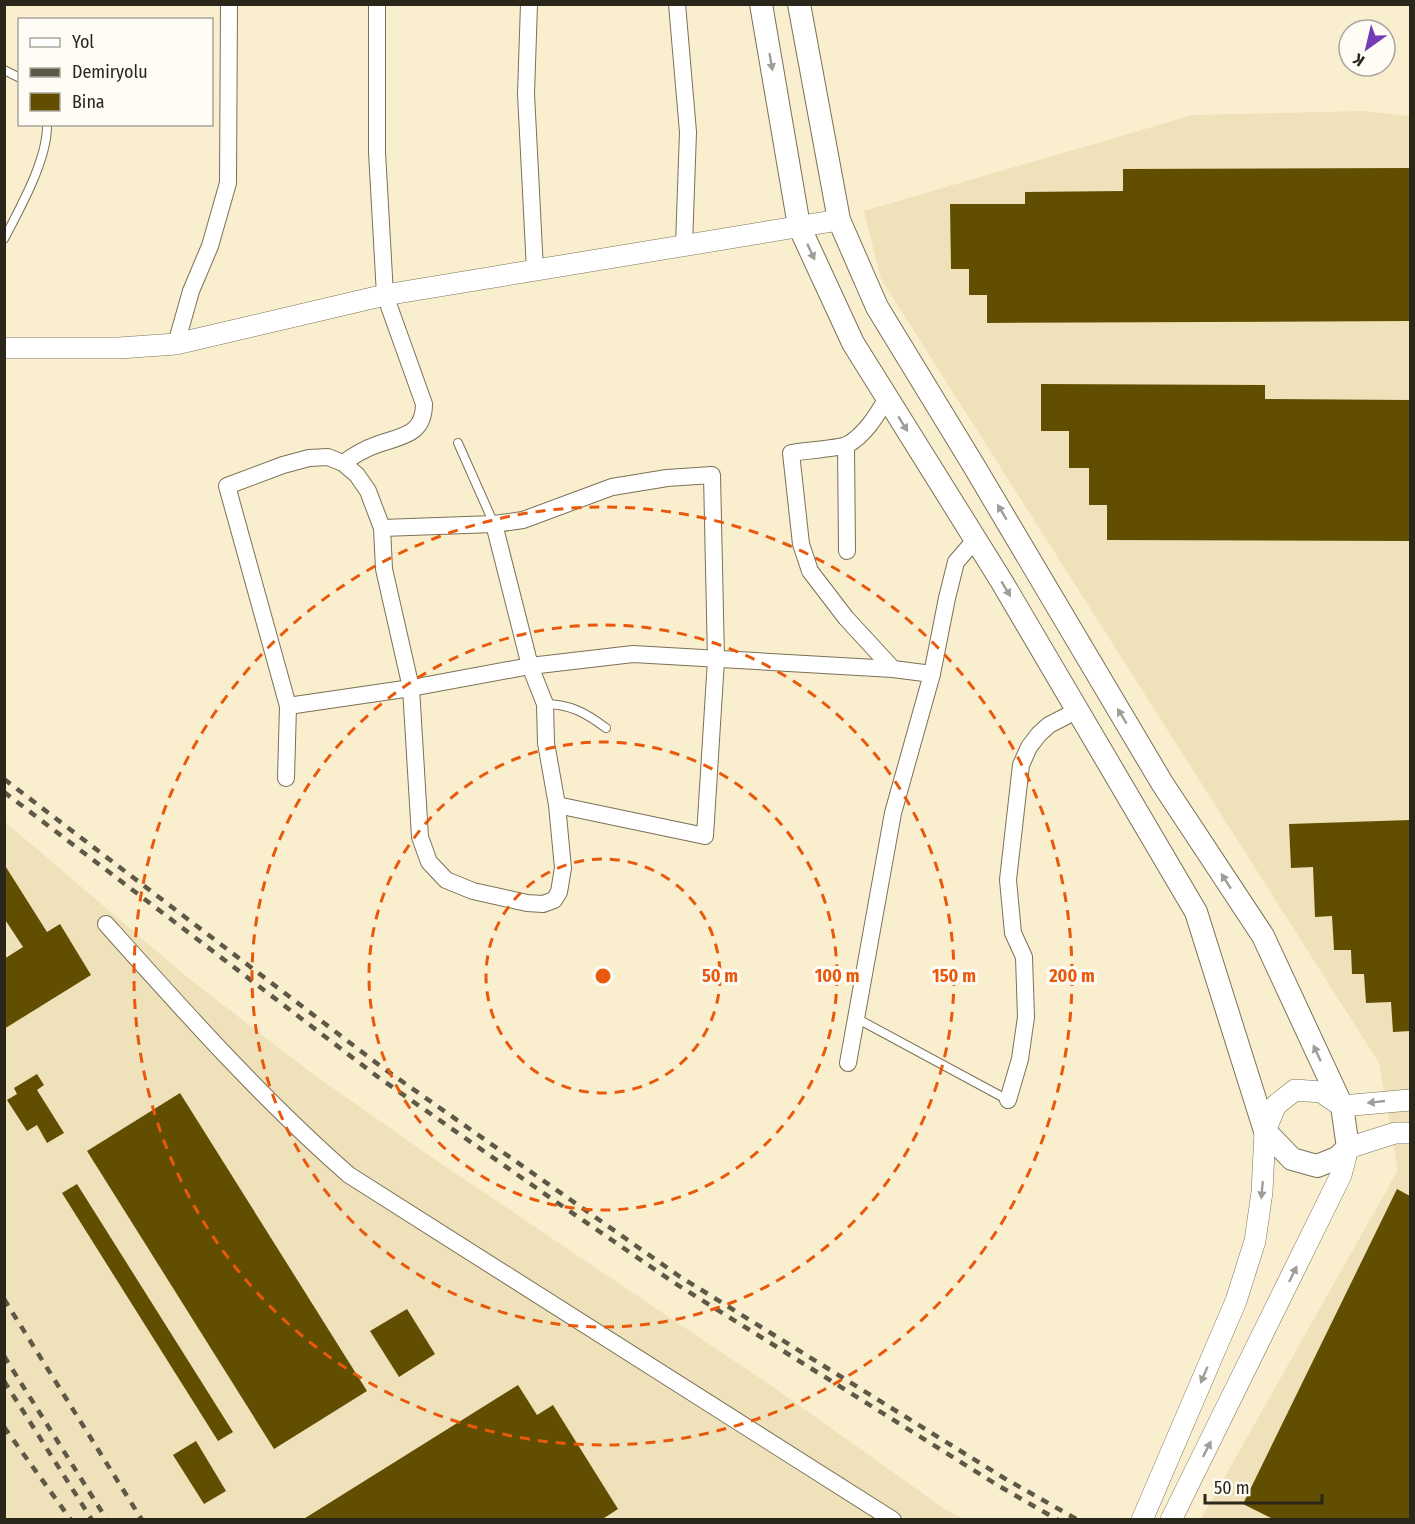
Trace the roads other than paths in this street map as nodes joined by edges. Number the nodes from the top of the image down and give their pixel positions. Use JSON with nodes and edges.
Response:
{"nodes":[{"id":1,"x":229,"y":4,"type":"edge"},
{"id":2,"x":377,"y":4,"type":"edge"},
{"id":3,"x":529,"y":4,"type":"edge"},
{"id":4,"x":677,"y":4,"type":"edge"},
{"id":5,"x":761,"y":4,"type":"edge"},
{"id":6,"x":799,"y":4,"type":"edge"},
{"id":7,"x":4,"y":70,"type":"edge"},
{"id":8,"x":18,"y":77,"type":"edge"},
{"id":9,"x":47,"y":126,"type":"edge"},
{"id":10,"x":839,"y":220,"type":"junction"},
{"id":11,"x":799,"y":226,"type":"junction"},
{"id":12,"x":6,"y":234,"type":"edge"},
{"id":13,"x":684,"y":245,"type":"junction"},
{"id":14,"x":535,"y":270,"type":"junction"},
{"id":15,"x":385,"y":295,"type":"junction"},
{"id":16,"x":176,"y":344,"type":"junction"},
{"id":17,"x":4,"y":348,"type":"edge"},
{"id":18,"x":887,"y":398,"type":"junction"},
{"id":19,"x":458,"y":443,"type":"dead end"},
{"id":20,"x":846,"y":446,"type":"junction"},
{"id":21,"x":343,"y":463,"type":"junction"},
{"id":22,"x":494,"y":524,"type":"junction"},
{"id":23,"x":382,"y":528,"type":"junction"},
{"id":24,"x":975,"y":540,"type":"junction"},
{"id":25,"x":847,"y":551,"type":"dead end"},
{"id":26,"x":716,"y":660,"type":"junction"},
{"id":27,"x":530,"y":666,"type":"junction"},
{"id":28,"x":893,"y":669,"type":"junction"},
{"id":29,"x":932,"y":674,"type":"junction"},
{"id":30,"x":411,"y":688,"type":"junction"},
{"id":31,"x":544,"y":704,"type":"junction"},
{"id":32,"x":288,"y":706,"type":"junction"},
{"id":33,"x":1078,"y":710,"type":"junction"},
{"id":34,"x":606,"y":728,"type":"dead end"},
{"id":35,"x":286,"y":778,"type":"dead end"},
{"id":36,"x":557,"y":806,"type":"junction"},
{"id":37,"x":106,"y":924,"type":"dead end"},
{"id":38,"x":856,"y":1018,"type":"junction"},
{"id":39,"x":848,"y":1064,"type":"dead end"},
{"id":40,"x":1008,"y":1100,"type":"joint"},
{"id":41,"x":1410,"y":1100,"type":"edge"},
{"id":42,"x":1342,"y":1106,"type":"junction"},
{"id":43,"x":1265,"y":1131,"type":"junction"},
{"id":44,"x":1410,"y":1133,"type":"edge"},
{"id":45,"x":1348,"y":1148,"type":"junction"},
{"id":46,"x":893,"y":1520,"type":"edge"},
{"id":47,"x":1142,"y":1520,"type":"edge"},
{"id":48,"x":1171,"y":1520,"type":"edge"}],
"edges":[{"from":1,"to":16,"type":"street"},
{"from":2,"to":15,"type":"street"},
{"from":3,"to":14,"type":"street"},
{"from":4,"to":13,"type":"street"},
{"from":5,"to":11,"type":"main road","one_way":true},
{"from":6,"to":10,"type":"main road"},
{"from":7,"to":8,"type":"lane"},
{"from":9,"to":12,"type":"lane"},
{"from":10,"to":11,"type":"street"},
{"from":42,"to":10,"type":"main road","one_way":true},
{"from":11,"to":13,"type":"street"},
{"from":11,"to":18,"type":"main road","one_way":true},
{"from":13,"to":14,"type":"street"},
{"from":14,"to":15,"type":"street"},
{"from":15,"to":16,"type":"street"},
{"from":15,"to":21,"type":"street"},
{"from":16,"to":17,"type":"street"},
{"from":18,"to":20,"type":"street"},
{"from":18,"to":24,"type":"main road","one_way":true},
{"from":19,"to":22,"type":"lane"},
{"from":20,"to":25,"type":"street"},
{"from":20,"to":28,"type":"street"},
{"from":21,"to":23,"type":"street"},
{"from":21,"to":32,"type":"street"},
{"from":22,"to":23,"type":"street"},
{"from":22,"to":26,"type":"street"},
{"from":22,"to":27,"type":"street"},
{"from":23,"to":30,"type":"street"},
{"from":24,"to":29,"type":"street"},
{"from":24,"to":33,"type":"main road","one_way":true},
{"from":26,"to":27,"type":"street"},
{"from":26,"to":28,"type":"street"},
{"from":26,"to":36,"type":"street"},
{"from":27,"to":30,"type":"street"},
{"from":27,"to":31,"type":"street"},
{"from":28,"to":29,"type":"street"},
{"from":29,"to":38,"type":"street"},
{"from":30,"to":32,"type":"street"},
{"from":30,"to":36,"type":"street"},
{"from":31,"to":34,"type":"lane"},
{"from":31,"to":36,"type":"street"},
{"from":32,"to":35,"type":"street"},
{"from":33,"to":40,"type":"street"},
{"from":33,"to":43,"type":"main road"},
{"from":37,"to":46,"type":"street"},
{"from":38,"to":39,"type":"street"},
{"from":38,"to":40,"type":"lane"},
{"from":41,"to":42,"type":"street","one_way":true},
{"from":42,"to":43,"type":"street"},
{"from":42,"to":45,"type":"main road"},
{"from":43,"to":45,"type":"main road"},
{"from":43,"to":47,"type":"street","one_way":true},
{"from":44,"to":45,"type":"street"},
{"from":48,"to":45,"type":"street","one_way":true}]}
